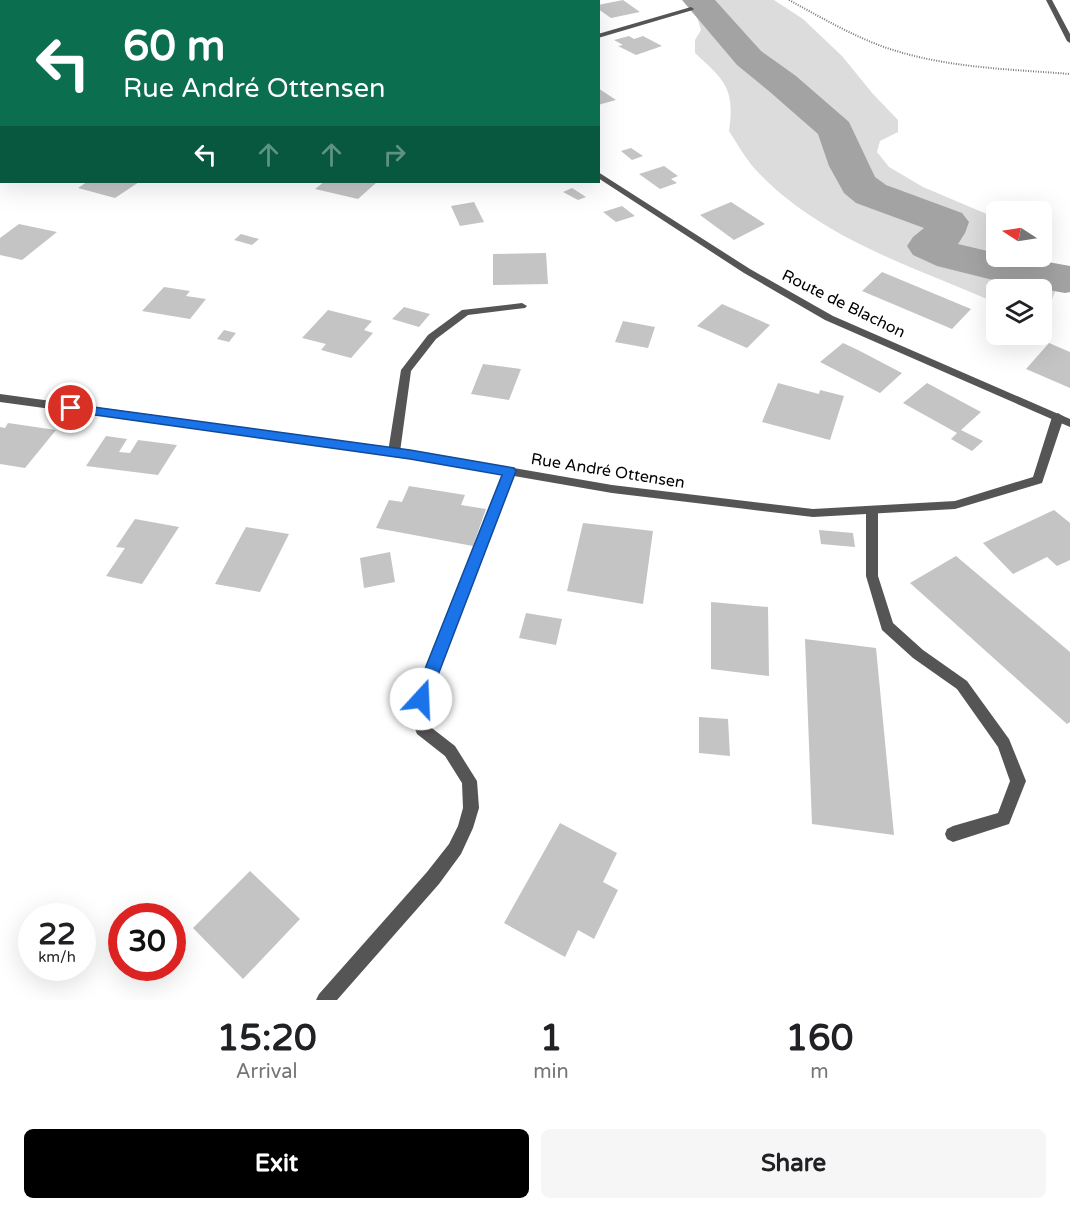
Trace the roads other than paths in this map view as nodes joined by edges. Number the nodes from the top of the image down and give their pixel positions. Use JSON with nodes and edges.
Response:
{"nodes":[{"id":1,"x":1049,"y":0,"type":"edge"},
{"id":2,"x":691,"y":9,"type":"dead end"},
{"id":3,"x":600,"y":35,"type":"edge"},
{"id":4,"x":1070,"y":41,"type":"edge"},
{"id":5,"x":600,"y":175,"type":"edge"},
{"id":6,"x":522,"y":306,"type":"dead end"},
{"id":7,"x":0,"y":398,"type":"edge"},
{"id":8,"x":1066,"y":420,"type":"edge"},
{"id":9,"x":394,"y":452,"type":"junction"},
{"id":10,"x":510,"y":471,"type":"junction"},
{"id":11,"x":872,"y":510,"type":"junction"},
{"id":12,"x":954,"y":834,"type":"dead end"},
{"id":13,"x":326,"y":1000,"type":"edge"}],
"edges":[{"from":1,"to":4,"type":"street"},
{"from":2,"to":3,"type":"street"},
{"from":5,"to":8,"type":"street","name":"Route de Blachon"},
{"from":6,"to":9,"type":"street"},
{"from":7,"to":9,"type":"street","name":"Rue André Ottensen"},
{"from":8,"to":11,"type":"street","name":"Rue André Ottensen"},
{"from":9,"to":10,"type":"street","name":"Rue André Ottensen"},
{"from":10,"to":11,"type":"street","name":"Rue André Ottensen"},
{"from":10,"to":13,"type":"street"},
{"from":11,"to":12,"type":"street"}]}
